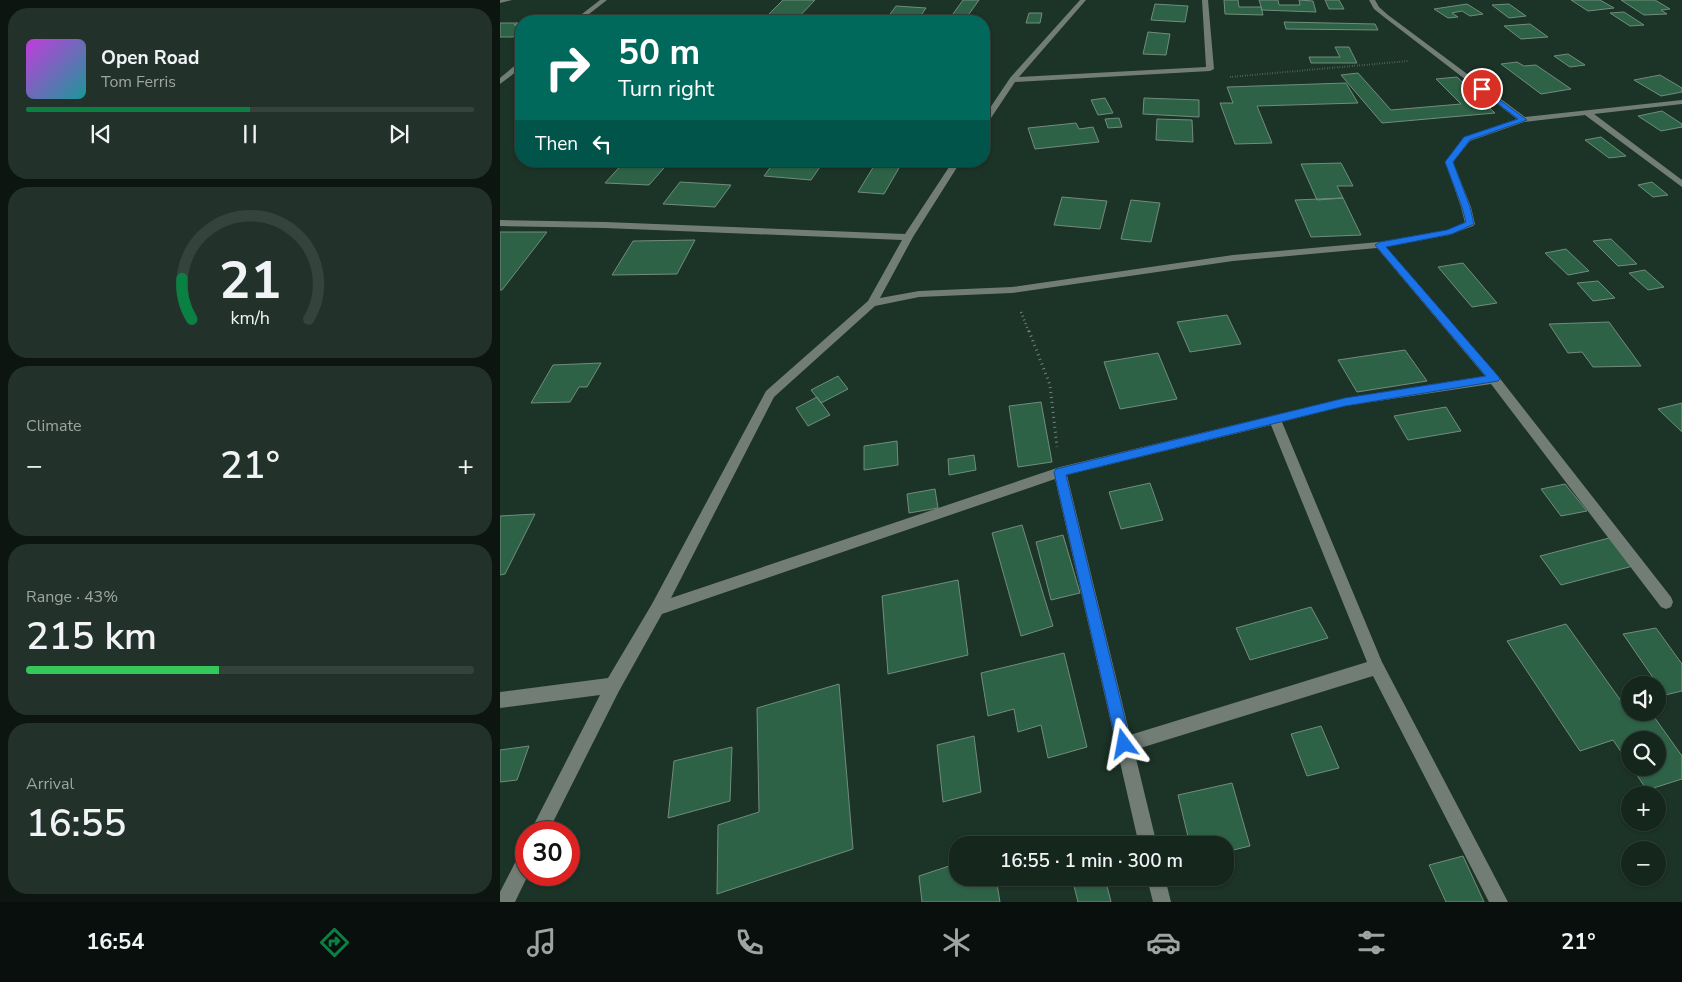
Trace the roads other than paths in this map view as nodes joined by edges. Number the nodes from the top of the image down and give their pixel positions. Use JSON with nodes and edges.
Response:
{"nodes":[{"id":1,"x":509,"y":0,"type":"edge"},
{"id":2,"x":604,"y":0,"type":"edge"},
{"id":3,"x":1083,"y":0,"type":"edge"},
{"id":4,"x":1205,"y":0,"type":"edge"},
{"id":5,"x":1372,"y":0,"type":"edge"},
{"id":6,"x":500,"y":1,"type":"edge"},
{"id":7,"x":584,"y":15,"type":"edge"},
{"id":8,"x":515,"y":70,"type":"edge"},
{"id":9,"x":1013,"y":80,"type":"junction"},
{"id":10,"x":500,"y":82,"type":"edge"},
{"id":11,"x":1682,"y":102,"type":"edge"},
{"id":12,"x":990,"y":113,"type":"edge"},
{"id":13,"x":1587,"y":113,"type":"junction"},
{"id":14,"x":1523,"y":120,"type":"junction"},
{"id":15,"x":953,"y":167,"type":"edge"},
{"id":16,"x":1682,"y":184,"type":"edge"},
{"id":17,"x":500,"y":223,"type":"edge"},
{"id":18,"x":908,"y":237,"type":"junction"},
{"id":19,"x":1380,"y":245,"type":"junction"},
{"id":20,"x":872,"y":303,"type":"junction"},
{"id":21,"x":1494,"y":379,"type":"junction"},
{"id":22,"x":1275,"y":419,"type":"junction"},
{"id":23,"x":1060,"y":472,"type":"junction"},
{"id":24,"x":1666,"y":602,"type":"dead end"},
{"id":25,"x":657,"y":609,"type":"junction"},
{"id":26,"x":1378,"y":667,"type":"junction"},
{"id":27,"x":613,"y":685,"type":"junction"},
{"id":28,"x":500,"y":700,"type":"edge"},
{"id":29,"x":1124,"y":744,"type":"junction"},
{"id":30,"x":545,"y":821,"type":"edge"},
{"id":31,"x":1146,"y":836,"type":"edge"},
{"id":32,"x":515,"y":882,"type":"edge"},
{"id":33,"x":1158,"y":886,"type":"edge"},
{"id":34,"x":505,"y":902,"type":"edge"},
{"id":35,"x":1162,"y":902,"type":"edge"},
{"id":36,"x":1499,"y":902,"type":"edge"}],
"edges":[{"from":1,"to":6,"type":"street"},
{"from":2,"to":7,"type":"street"},
{"from":3,"to":9,"type":"street"},
{"from":4,"to":9,"type":"street"},
{"from":5,"to":14,"type":"street"},
{"from":8,"to":10,"type":"street"},
{"from":9,"to":12,"type":"street"},
{"from":11,"to":13,"type":"street"},
{"from":13,"to":14,"type":"street"},
{"from":13,"to":16,"type":"street"},
{"from":14,"to":19,"type":"street"},
{"from":15,"to":18,"type":"street"},
{"from":17,"to":18,"type":"street"},
{"from":18,"to":20,"type":"street"},
{"from":19,"to":20,"type":"street"},
{"from":19,"to":21,"type":"street"},
{"from":20,"to":25,"type":"street"},
{"from":21,"to":22,"type":"street"},
{"from":21,"to":24,"type":"street"},
{"from":22,"to":23,"type":"street"},
{"from":22,"to":26,"type":"street"},
{"from":23,"to":25,"type":"street"},
{"from":23,"to":29,"type":"street"},
{"from":25,"to":27,"type":"street"},
{"from":26,"to":29,"type":"street"},
{"from":26,"to":36,"type":"street"},
{"from":27,"to":28,"type":"street"},
{"from":27,"to":30,"type":"street"},
{"from":29,"to":31,"type":"street"},
{"from":32,"to":34,"type":"street"},
{"from":33,"to":35,"type":"street"}]}
